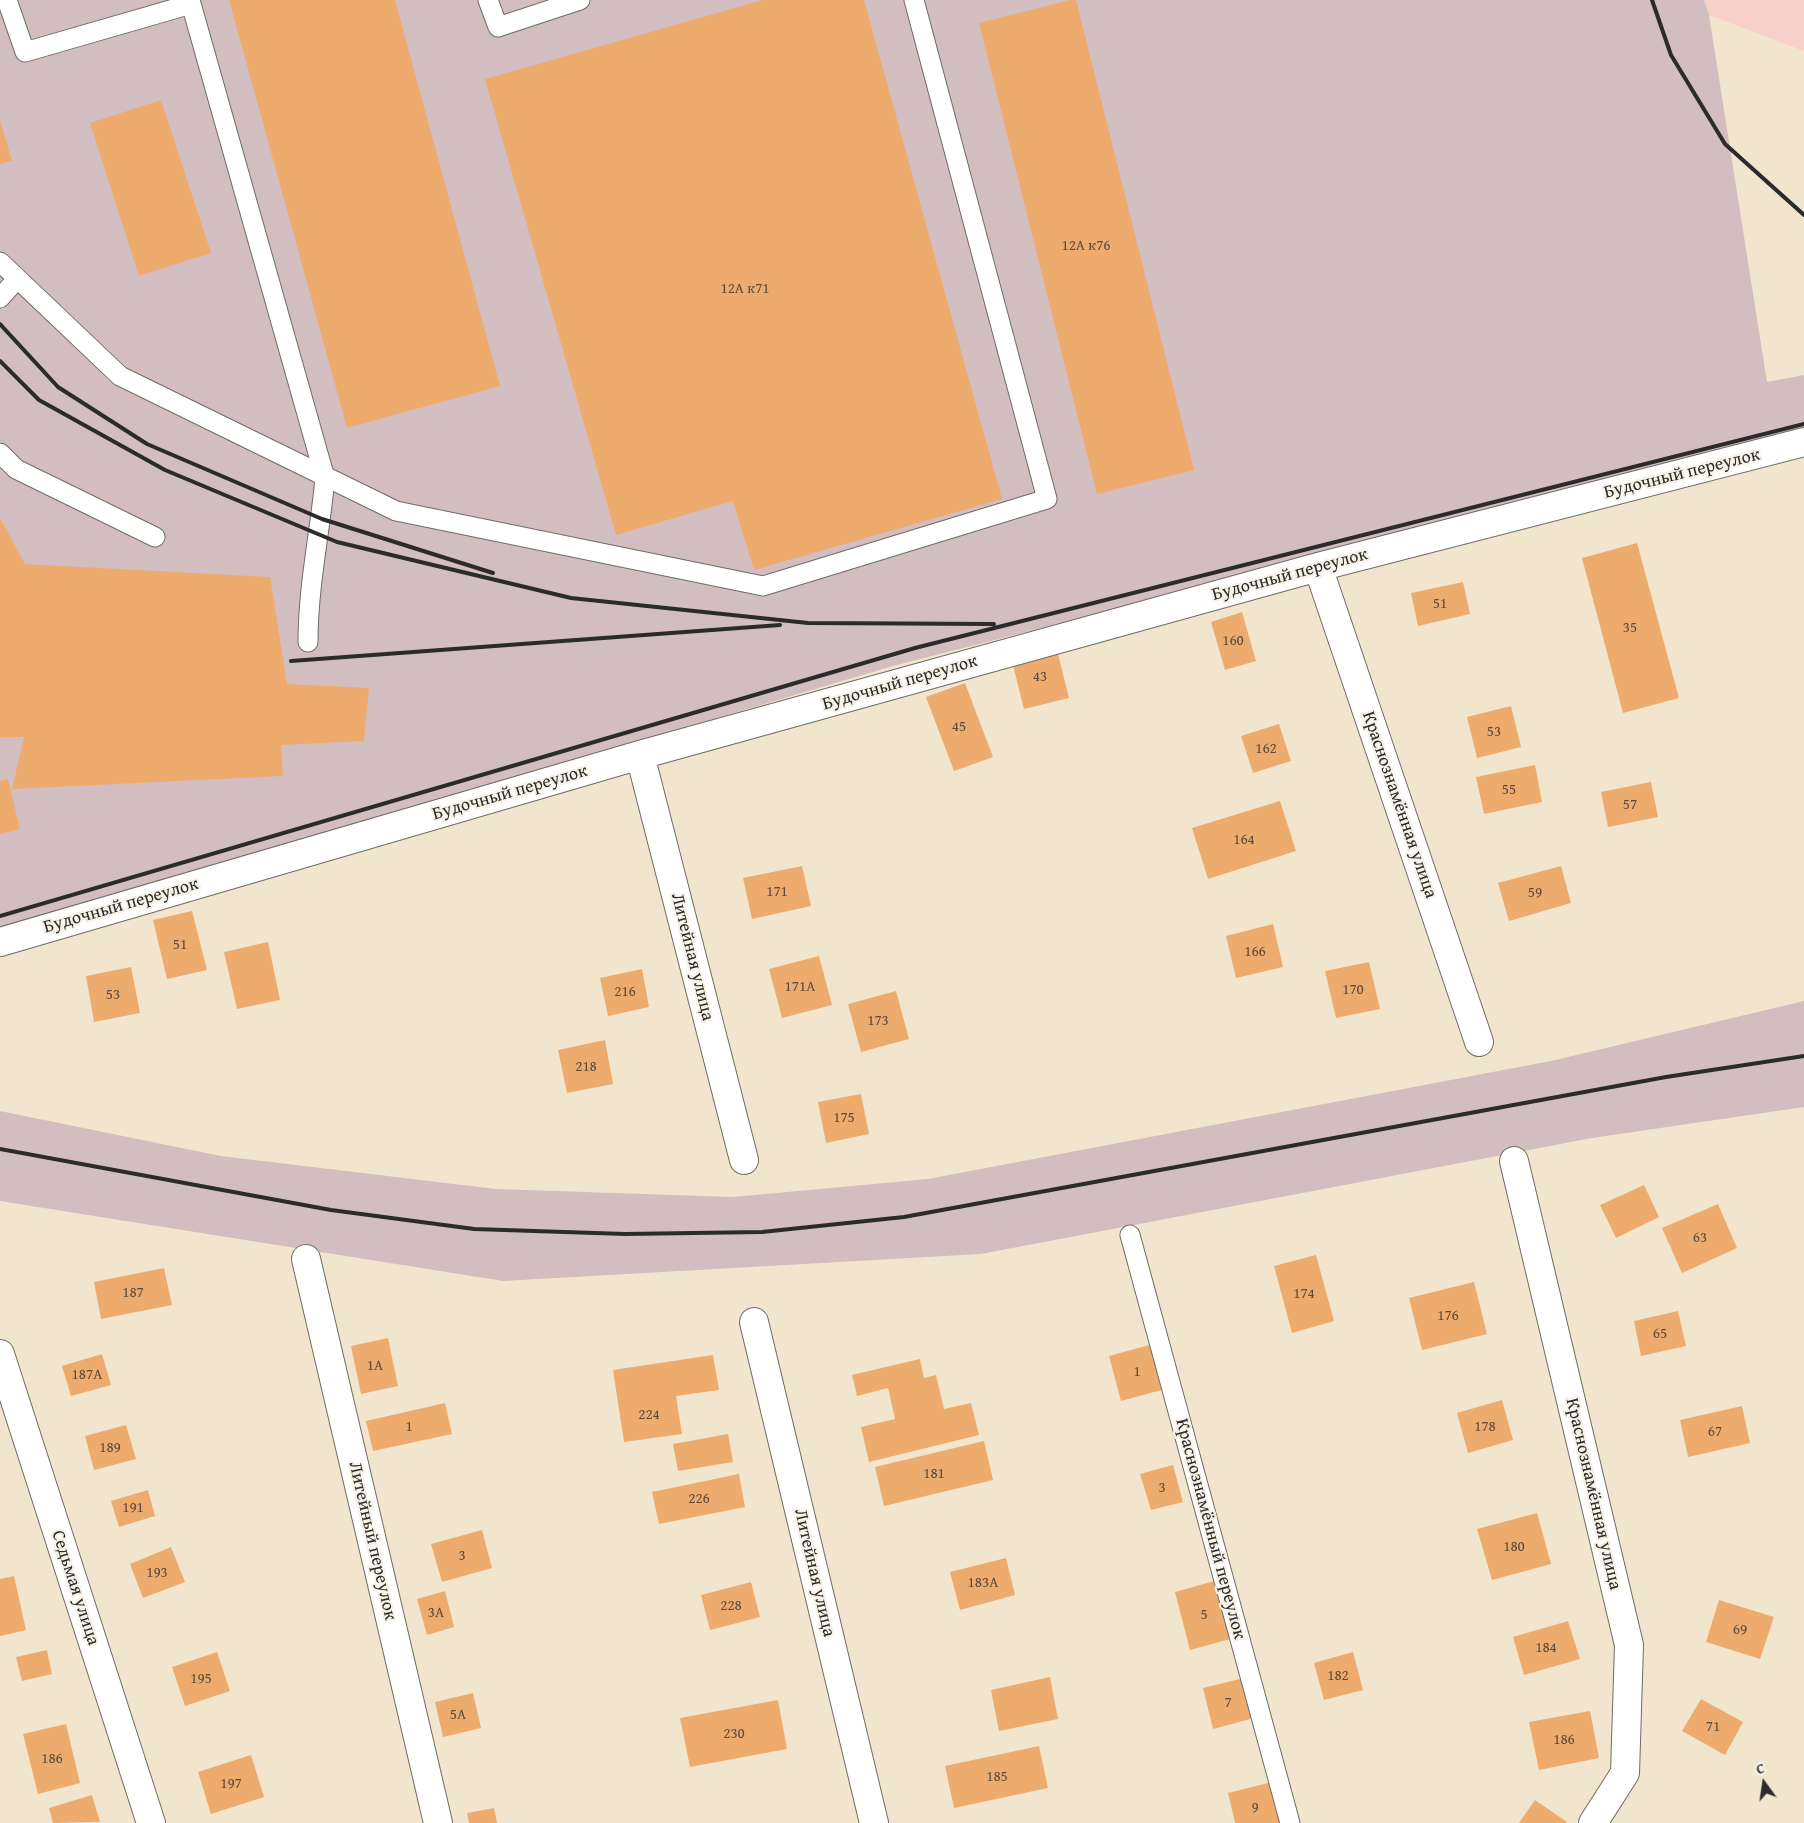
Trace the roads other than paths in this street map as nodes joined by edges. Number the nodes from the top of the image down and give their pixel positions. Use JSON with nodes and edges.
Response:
{"nodes":[{"id":1,"x":7,"y":0,"type":"edge"},
{"id":2,"x":488,"y":0,"type":"edge"},
{"id":3,"x":580,"y":0,"type":"edge"},
{"id":4,"x":914,"y":0,"type":"edge"},
{"id":5,"x":190,"y":2,"type":"edge"},
{"id":6,"x":0,"y":262,"type":"edge"},
{"id":7,"x":17,"y":278,"type":"junction"},
{"id":8,"x":0,"y":298,"type":"edge"},
{"id":9,"x":1804,"y":442,"type":"edge"},
{"id":10,"x":0,"y":453,"type":"edge"},
{"id":11,"x":325,"y":478,"type":"junction"},
{"id":12,"x":155,"y":537,"type":"dead end"},
{"id":13,"x":1318,"y":567,"type":"junction"},
{"id":14,"x":308,"y":642,"type":"dead end"},
{"id":15,"x":640,"y":755,"type":"junction"},
{"id":16,"x":0,"y":942,"type":"edge"},
{"id":17,"x":1479,"y":1042,"type":"dead end"},
{"id":18,"x":744,"y":1160,"type":"dead end"},
{"id":19,"x":1514,"y":1161,"type":"dead end"},
{"id":20,"x":1130,"y":1235,"type":"dead end"},
{"id":21,"x":306,"y":1259,"type":"dead end"},
{"id":22,"x":754,"y":1322,"type":"dead end"},
{"id":23,"x":0,"y":1354,"type":"edge"},
{"id":24,"x":151,"y":1823,"type":"edge"},
{"id":25,"x":438,"y":1823,"type":"edge"},
{"id":26,"x":874,"y":1823,"type":"edge"},
{"id":27,"x":1290,"y":1823,"type":"edge"},
{"id":28,"x":1593,"y":1823,"type":"edge"}],
"edges":[{"from":1,"to":5,"type":"lane"},
{"from":2,"to":3,"type":"lane"},
{"from":4,"to":11,"type":"lane"},
{"from":5,"to":11,"type":"lane"},
{"from":6,"to":7,"type":"lane"},
{"from":7,"to":8,"type":"lane"},
{"from":7,"to":11,"type":"lane"},
{"from":9,"to":13,"type":"street","name":"Будочный переулок"},
{"from":10,"to":12,"type":"lane"},
{"from":11,"to":14,"type":"lane"},
{"from":13,"to":15,"type":"street","name":"Будочный переулок"},
{"from":13,"to":17,"type":"street","name":"Краснознамённая улица"},
{"from":15,"to":16,"type":"street","name":"Будочный переулок"},
{"from":15,"to":18,"type":"street","name":"Литейная улица"},
{"from":19,"to":28,"type":"street","name":"Краснознамённая улица"},
{"from":20,"to":27,"type":"lane","name":"Краснознамённый переулок"},
{"from":21,"to":25,"type":"street","name":"Литейный переулок"},
{"from":22,"to":26,"type":"street","name":"Литейная улица"},
{"from":23,"to":24,"type":"street","name":"Седьмая улица"}]}
